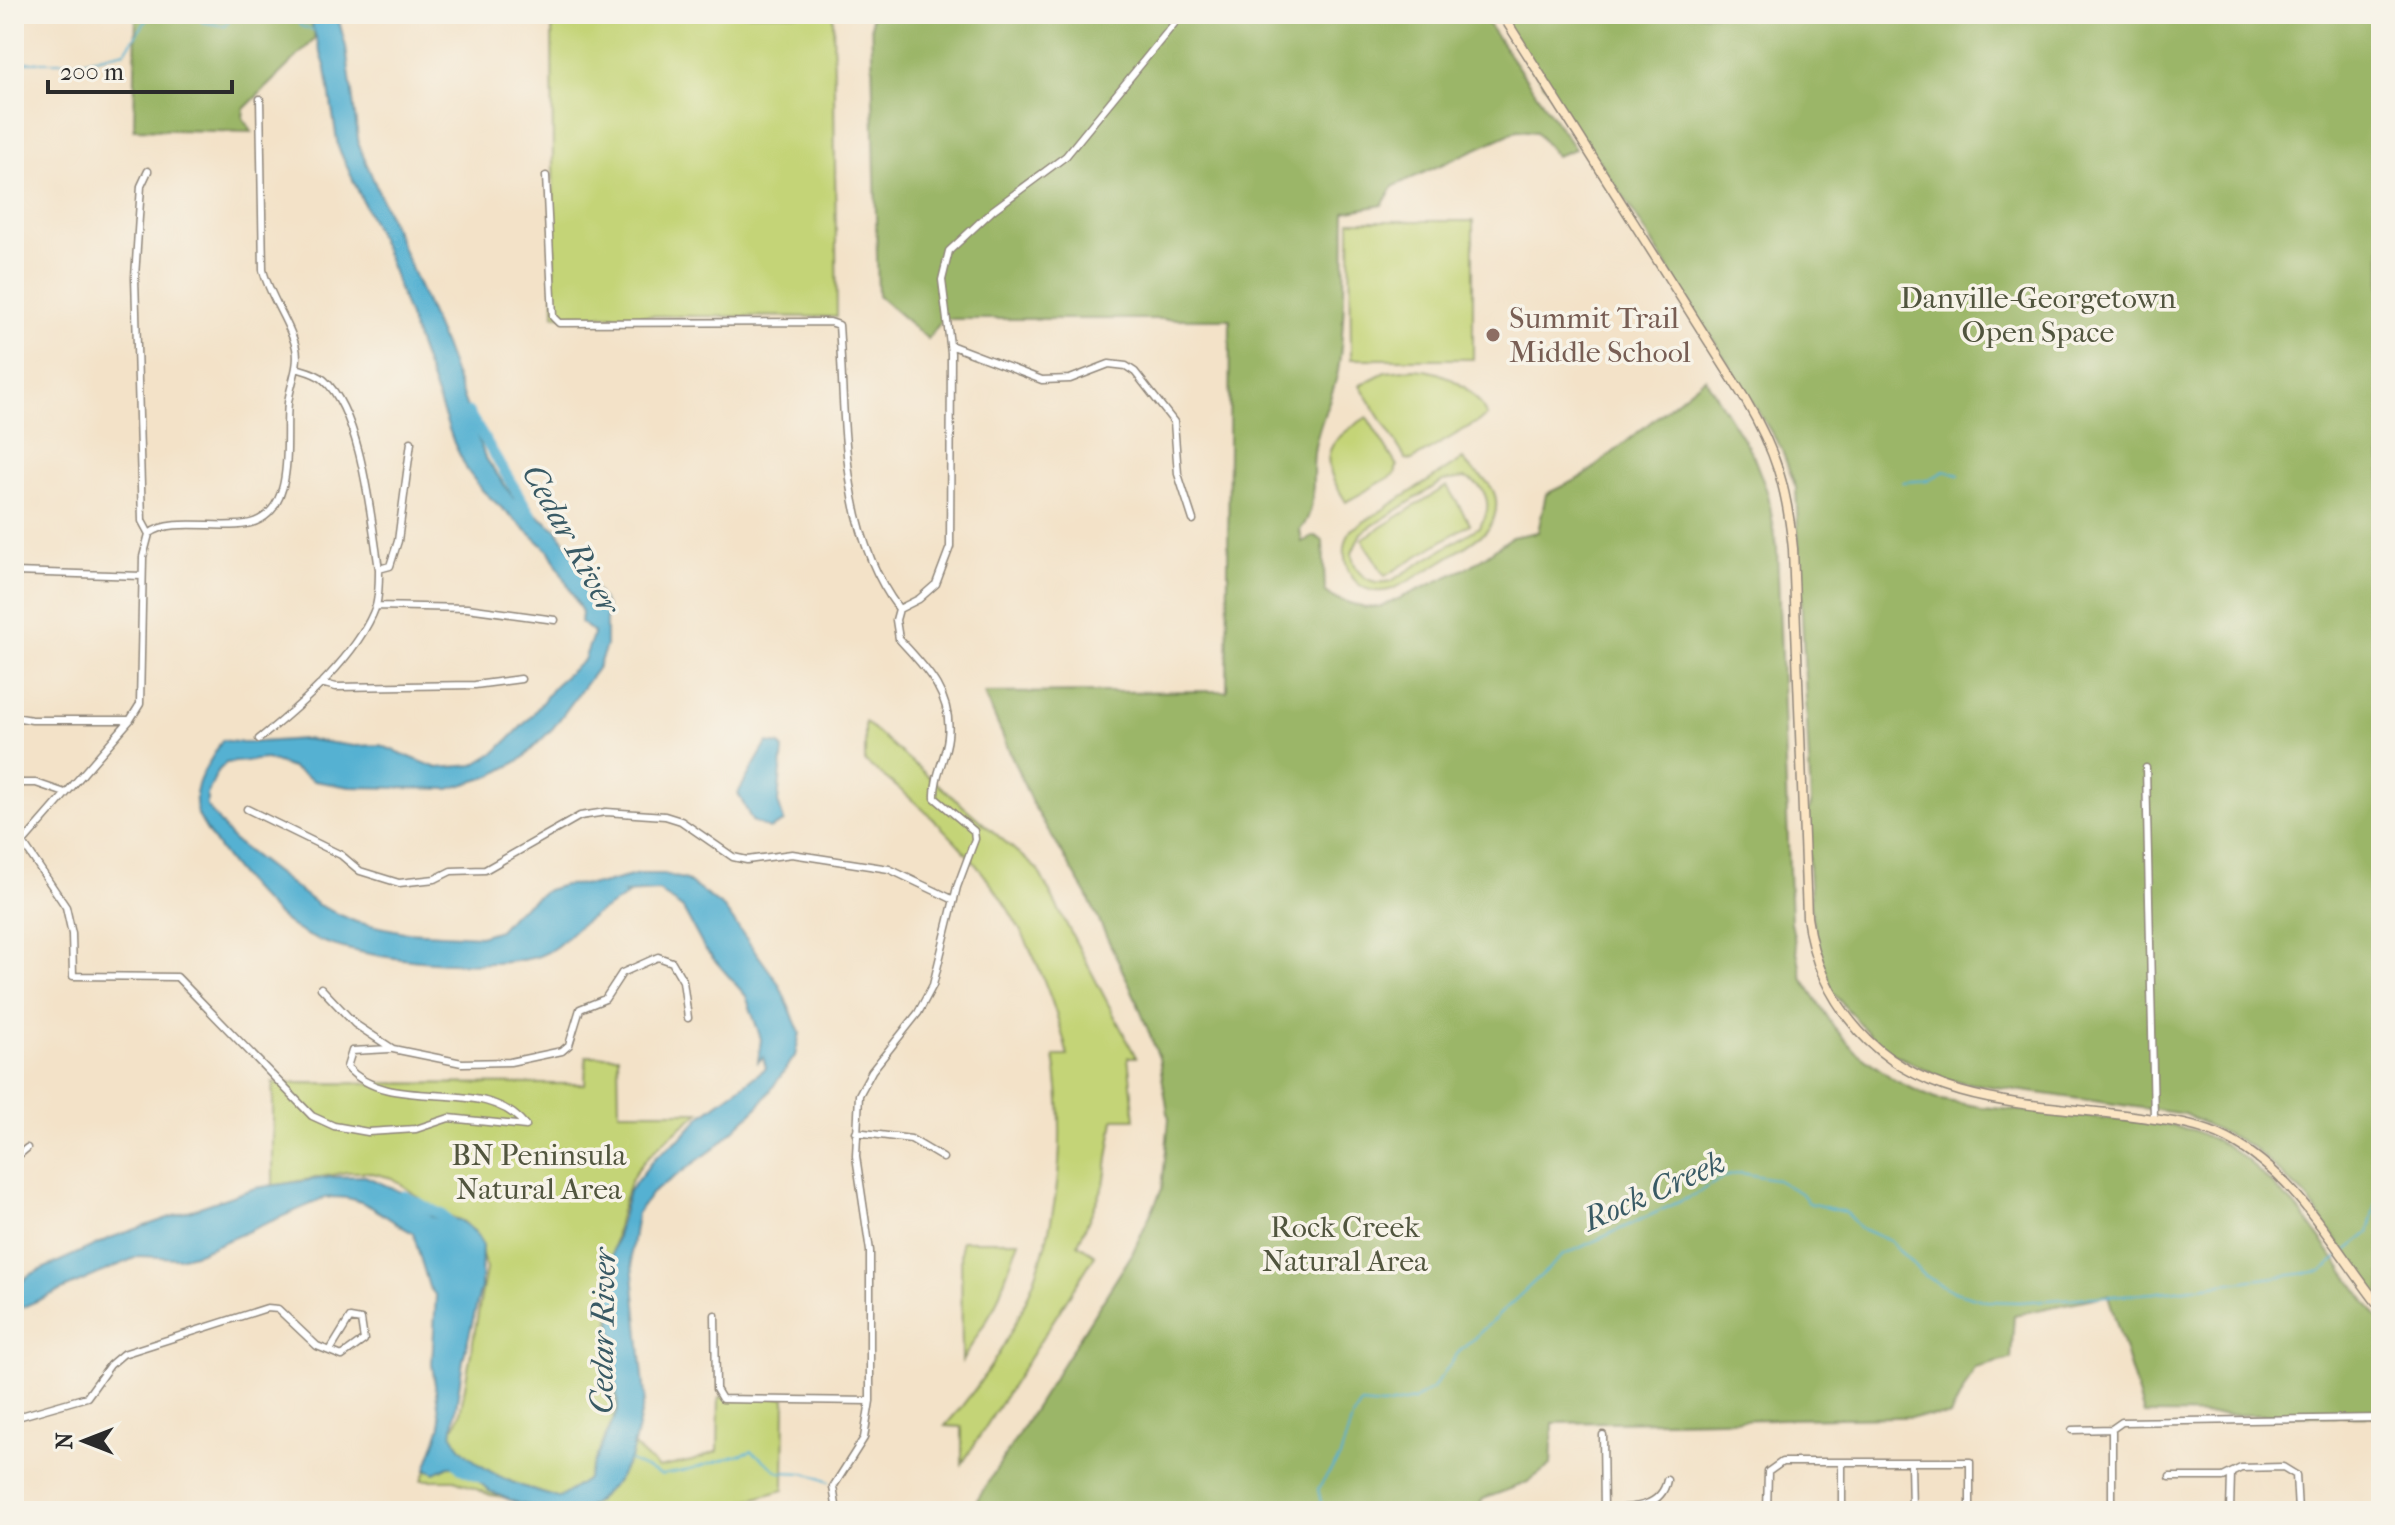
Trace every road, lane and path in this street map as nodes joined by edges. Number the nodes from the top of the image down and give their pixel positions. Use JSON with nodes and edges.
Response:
{"nodes":[{"id":1,"x":1182,"y":14,"type":"edge"},
{"id":2,"x":1502,"y":14,"type":"edge"},
{"id":3,"x":260,"y":99,"type":"dead end"},
{"id":4,"x":148,"y":171,"type":"dead end"},
{"id":5,"x":546,"y":176,"type":"dead end"},
{"id":6,"x":950,"y":345,"type":"junction"},
{"id":7,"x":296,"y":368,"type":"junction"},
{"id":8,"x":411,"y":442,"type":"dead end"},
{"id":9,"x":1193,"y":520,"type":"dead end"},
{"id":10,"x":149,"y":534,"type":"junction"},
{"id":11,"x":379,"y":569,"type":"junction"},
{"id":12,"x":14,"y":572,"type":"edge"},
{"id":13,"x":142,"y":576,"type":"junction"},
{"id":14,"x":376,"y":606,"type":"junction"},
{"id":15,"x":899,"y":609,"type":"junction"},
{"id":16,"x":555,"y":620,"type":"dead end"},
{"id":17,"x":521,"y":679,"type":"dead end"},
{"id":18,"x":321,"y":683,"type":"junction"},
{"id":19,"x":14,"y":717,"type":"edge"},
{"id":20,"x":130,"y":720,"type":"junction"},
{"id":21,"x":259,"y":739,"type":"dead end"},
{"id":22,"x":2146,"y":768,"type":"dead end"},
{"id":23,"x":14,"y":783,"type":"edge"},
{"id":24,"x":65,"y":793,"type":"junction"},
{"id":25,"x":247,"y":809,"type":"dead end"},
{"id":26,"x":23,"y":843,"type":"junction"},
{"id":27,"x":14,"y":853,"type":"edge"},
{"id":28,"x":954,"y":900,"type":"junction"},
{"id":29,"x":321,"y":988,"type":"dead end"},
{"id":30,"x":688,"y":1018,"type":"dead end"},
{"id":31,"x":393,"y":1049,"type":"junction"},
{"id":32,"x":2154,"y":1118,"type":"junction"},
{"id":33,"x":856,"y":1132,"type":"junction"},
{"id":34,"x":27,"y":1148,"type":"dead end"},
{"id":35,"x":943,"y":1158,"type":"dead end"},
{"id":36,"x":14,"y":1159,"type":"edge"},
{"id":37,"x":2381,"y":1308,"type":"edge"},
{"id":38,"x":715,"y":1315,"type":"dead end"},
{"id":39,"x":331,"y":1349,"type":"junction"},
{"id":40,"x":870,"y":1401,"type":"junction"},
{"id":41,"x":14,"y":1418,"type":"edge"},
{"id":42,"x":2381,"y":1418,"type":"edge"},
{"id":43,"x":2112,"y":1429,"type":"junction"},
{"id":44,"x":2072,"y":1430,"type":"dead end"},
{"id":45,"x":1603,"y":1435,"type":"dead end"},
{"id":46,"x":1842,"y":1462,"type":"junction"},
{"id":47,"x":1911,"y":1463,"type":"junction"},
{"id":48,"x":2231,"y":1474,"type":"junction"},
{"id":49,"x":2170,"y":1477,"type":"dead end"},
{"id":50,"x":1667,"y":1480,"type":"dead end"},
{"id":51,"x":1604,"y":1510,"type":"edge"},
{"id":52,"x":837,"y":1511,"type":"edge"},
{"id":53,"x":1767,"y":1511,"type":"edge"},
{"id":54,"x":1842,"y":1511,"type":"edge"},
{"id":55,"x":1912,"y":1511,"type":"edge"},
{"id":56,"x":1970,"y":1511,"type":"edge"},
{"id":57,"x":2112,"y":1511,"type":"edge"},
{"id":58,"x":2230,"y":1511,"type":"edge"},
{"id":59,"x":2298,"y":1511,"type":"edge"}],
"edges":[{"from":1,"to":6,"type":"street"},
{"from":2,"to":32,"type":"street"},
{"from":3,"to":7,"type":"street"},
{"from":4,"to":10,"type":"street"},
{"from":5,"to":15,"type":"street"},
{"from":6,"to":9,"type":"street"},
{"from":6,"to":15,"type":"street"},
{"from":7,"to":10,"type":"street"},
{"from":7,"to":11,"type":"street"},
{"from":8,"to":11,"type":"street"},
{"from":10,"to":13,"type":"street"},
{"from":11,"to":14,"type":"street"},
{"from":12,"to":13,"type":"street"},
{"from":13,"to":20,"type":"street"},
{"from":14,"to":16,"type":"street"},
{"from":14,"to":18,"type":"street"},
{"from":15,"to":28,"type":"street"},
{"from":17,"to":18,"type":"street"},
{"from":18,"to":21,"type":"street"},
{"from":19,"to":20,"type":"street"},
{"from":20,"to":24,"type":"street"},
{"from":22,"to":32,"type":"street"},
{"from":23,"to":24,"type":"street"},
{"from":24,"to":26,"type":"street"},
{"from":25,"to":28,"type":"street"},
{"from":26,"to":27,"type":"street"},
{"from":26,"to":31,"type":"street"},
{"from":28,"to":33,"type":"street"},
{"from":29,"to":31,"type":"street"},
{"from":30,"to":31,"type":"street"},
{"from":32,"to":37,"type":"street"},
{"from":33,"to":35,"type":"street"},
{"from":33,"to":40,"type":"street"},
{"from":34,"to":36,"type":"street"},
{"from":38,"to":40,"type":"street"},
{"from":39,"to":39,"type":"street"},
{"from":39,"to":41,"type":"street"},
{"from":40,"to":52,"type":"street"},
{"from":42,"to":43,"type":"street"},
{"from":43,"to":44,"type":"street"},
{"from":43,"to":57,"type":"street"},
{"from":45,"to":51,"type":"street"},
{"from":46,"to":47,"type":"street"},
{"from":46,"to":53,"type":"street"},
{"from":46,"to":54,"type":"street"},
{"from":47,"to":55,"type":"street"},
{"from":47,"to":56,"type":"street"},
{"from":48,"to":49,"type":"street"},
{"from":48,"to":58,"type":"street"},
{"from":48,"to":59,"type":"street"},
{"from":50,"to":51,"type":"street"}]}
